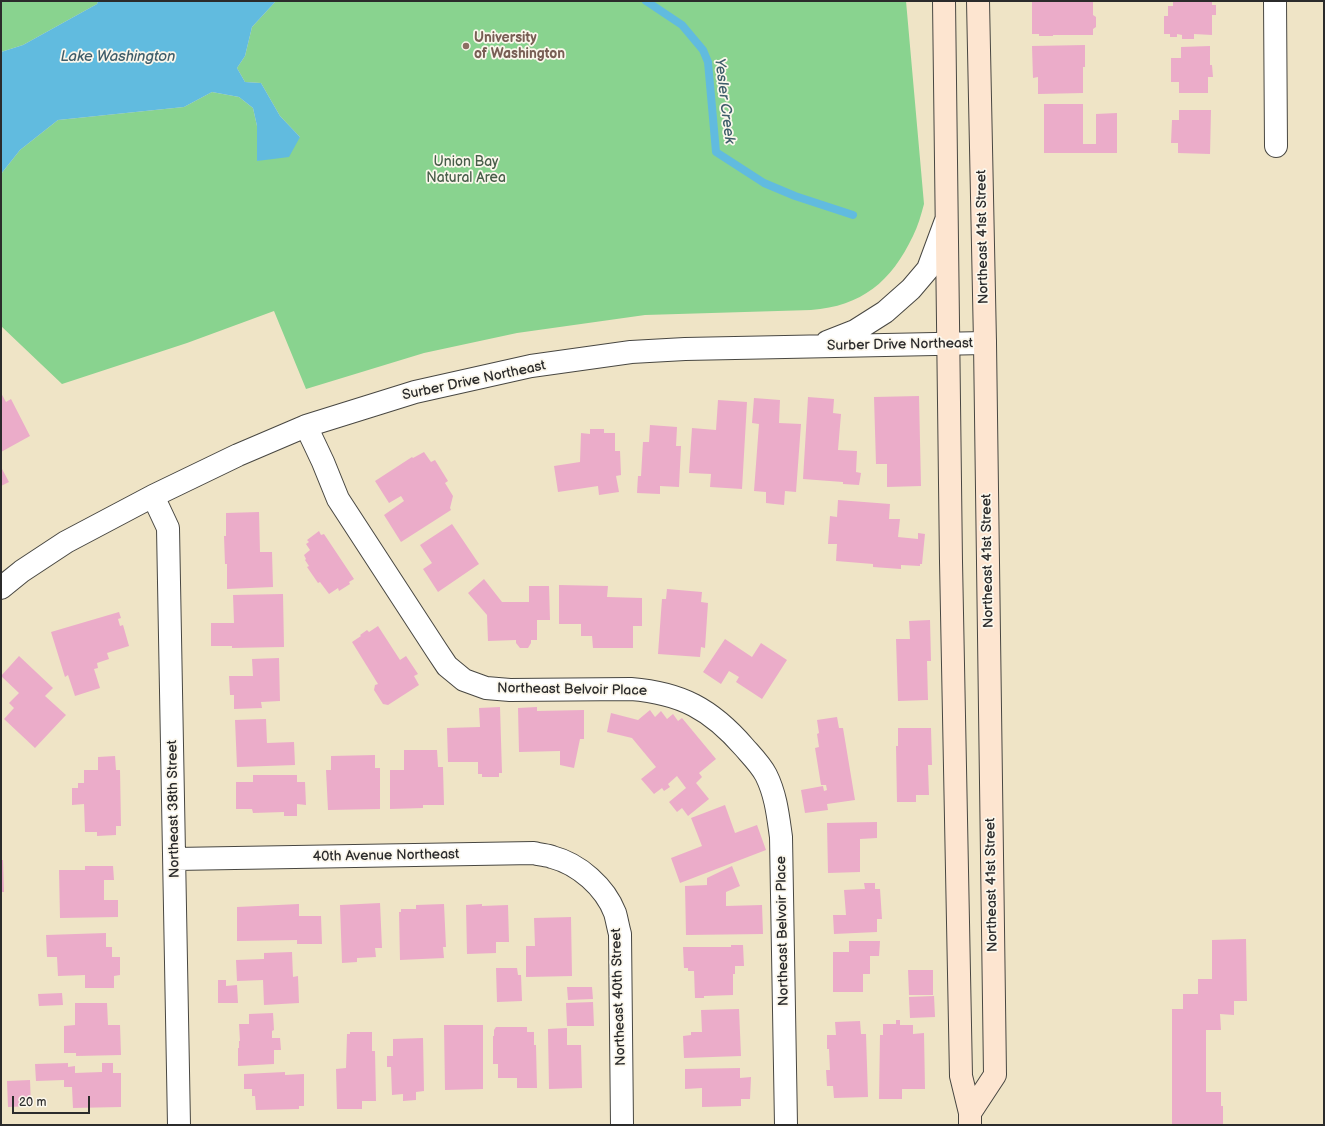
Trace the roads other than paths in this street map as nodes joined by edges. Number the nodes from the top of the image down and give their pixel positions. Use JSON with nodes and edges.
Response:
{"nodes":[{"id":1,"x":944,"y":1,"type":"edge"},
{"id":2,"x":978,"y":1,"type":"edge"},
{"id":3,"x":1275,"y":1,"type":"edge"},
{"id":4,"x":1276,"y":146,"type":"dead end"},
{"id":5,"x":946,"y":223,"type":"junction"},
{"id":6,"x":985,"y":343,"type":"junction"},
{"id":7,"x":947,"y":344,"type":"junction"},
{"id":8,"x":814,"y":347,"type":"junction"},
{"id":9,"x":306,"y":426,"type":"junction"},
{"id":10,"x":153,"y":496,"type":"junction"},
{"id":11,"x":1,"y":588,"type":"edge"},
{"id":12,"x":175,"y":859,"type":"junction"},
{"id":13,"x":590,"y":878,"type":"joint"},
{"id":14,"x":970,"y":1119,"type":"edge"},
{"id":15,"x":179,"y":1125,"type":"edge"},
{"id":16,"x":622,"y":1125,"type":"edge"},
{"id":17,"x":786,"y":1125,"type":"edge"}],
"edges":[{"from":1,"to":5,"type":"street","name":"Northeast 41st Street"},
{"from":2,"to":6,"type":"street","name":"Northeast 41st Street"},
{"from":3,"to":4,"type":"street"},
{"from":5,"to":7,"type":"street","name":"Northeast 41st Street"},
{"from":5,"to":8,"type":"street","name":"Surber Drive Northeast"},
{"from":6,"to":7,"type":"street","name":"Surber Drive Northeast"},
{"from":6,"to":14,"type":"street","name":"Northeast 41st Street"},
{"from":7,"to":8,"type":"street","name":"Surber Drive Northeast"},
{"from":7,"to":14,"type":"street","name":"Northeast 41st Street"},
{"from":8,"to":9,"type":"street","name":"Surber Drive Northeast"},
{"from":9,"to":10,"type":"street","name":"Surber Drive Northeast"},
{"from":9,"to":17,"type":"street","name":"Northeast Belvoir Place"},
{"from":10,"to":11,"type":"street","name":"Surber Drive Northeast"},
{"from":10,"to":12,"type":"street","name":"Northeast 38th Street"},
{"from":12,"to":13,"type":"street","name":"40th Avenue Northeast"},
{"from":12,"to":15,"type":"street","name":"Northeast 38th Street"},
{"from":13,"to":16,"type":"street","name":"Northeast 40th Street"}]}
